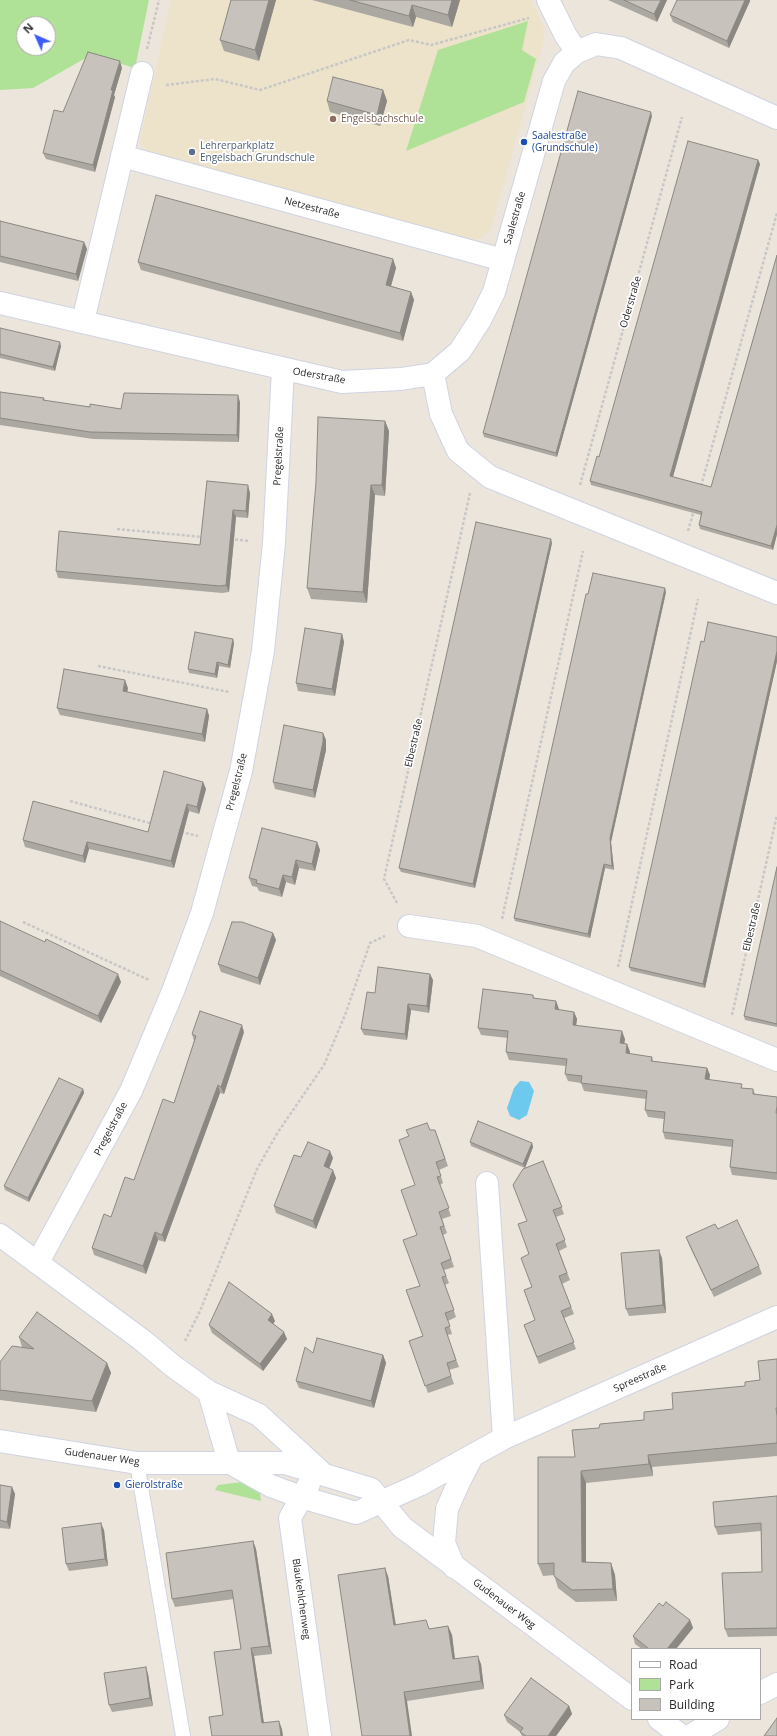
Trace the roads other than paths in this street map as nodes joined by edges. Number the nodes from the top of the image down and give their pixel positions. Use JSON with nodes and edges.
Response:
{"nodes":[{"id":1,"x":550,"y":5,"type":"edge"},
{"id":2,"x":577,"y":52,"type":"junction"},
{"id":3,"x":140,"y":80,"type":"road end"},
{"id":4,"x":777,"y":118,"type":"edge"},
{"id":5,"x":122,"y":156,"type":"junction"},
{"id":6,"x":503,"y":260,"type":"junction"},
{"id":7,"x":0,"y":303,"type":"edge"},
{"id":8,"x":83,"y":321,"type":"junction"},
{"id":9,"x":283,"y":369,"type":"junction"},
{"id":10,"x":433,"y":374,"type":"junction"},
{"id":11,"x":777,"y":593,"type":"edge"},
{"id":12,"x":409,"y":926,"type":"road end"},
{"id":13,"x":777,"y":1060,"type":"edge"},
{"id":14,"x":487,"y":1184,"type":"dead end"},
{"id":15,"x":0,"y":1236,"type":"edge"},
{"id":16,"x":38,"y":1262,"type":"junction"},
{"id":17,"x":777,"y":1317,"type":"edge"},
{"id":18,"x":210,"y":1392,"type":"junction"},
{"id":19,"x":504,"y":1438,"type":"junction"},
{"id":20,"x":0,"y":1442,"type":"edge"},
{"id":21,"x":473,"y":1456,"type":"junction"},
{"id":22,"x":229,"y":1462,"type":"junction"},
{"id":23,"x":137,"y":1463,"type":"junction"},
{"id":24,"x":322,"y":1473,"type":"junction"},
{"id":25,"x":301,"y":1497,"type":"junction"},
{"id":26,"x":382,"y":1503,"type":"junction"},
{"id":27,"x":454,"y":1566,"type":"junction"},
{"id":28,"x":777,"y":1684,"type":"edge"},
{"id":29,"x":761,"y":1693,"type":"edge"},
{"id":30,"x":631,"y":1698,"type":"edge"},
{"id":31,"x":660,"y":1720,"type":"edge"},
{"id":32,"x":716,"y":1720,"type":"edge"},
{"id":33,"x":183,"y":1736,"type":"edge"},
{"id":34,"x":320,"y":1736,"type":"edge"},
{"id":35,"x":682,"y":1736,"type":"edge"},
{"id":36,"x":690,"y":1736,"type":"edge"}],
"edges":[{"from":1,"to":2,"type":"street"},
{"from":2,"to":4,"type":"street","name":"Saalestraße"},
{"from":2,"to":6,"type":"street","name":"Saalestraße"},
{"from":3,"to":5,"type":"street"},
{"from":5,"to":6,"type":"street","name":"Netzestraße"},
{"from":5,"to":8,"type":"street"},
{"from":6,"to":10,"type":"street","name":"Saalestraße"},
{"from":7,"to":8,"type":"street","name":"Oderstraße"},
{"from":8,"to":9,"type":"street","name":"Oderstraße"},
{"from":9,"to":10,"type":"street","name":"Oderstraße"},
{"from":9,"to":16,"type":"street","name":"Pregelstraße"},
{"from":10,"to":11,"type":"street"},
{"from":12,"to":13,"type":"street"},
{"from":14,"to":19,"type":"street"},
{"from":15,"to":16,"type":"street"},
{"from":16,"to":18,"type":"street"},
{"from":17,"to":19,"type":"street","name":"Spreestraße"},
{"from":18,"to":22,"type":"street"},
{"from":18,"to":24,"type":"street"},
{"from":19,"to":21,"type":"street","name":"Spreestraße"},
{"from":20,"to":23,"type":"street","name":"Gudenauer Weg"},
{"from":21,"to":26,"type":"street","name":"Spreestraße"},
{"from":21,"to":27,"type":"street"},
{"from":22,"to":23,"type":"street","name":"Gudenauer Weg"},
{"from":22,"to":24,"type":"street","name":"Gudenauer Weg"},
{"from":22,"to":25,"type":"street"},
{"from":23,"to":33,"type":"lane"},
{"from":24,"to":25,"type":"street","name":"Blaukehlchenweg"},
{"from":24,"to":26,"type":"street","name":"Gudenauer Weg"},
{"from":25,"to":26,"type":"street"},
{"from":25,"to":34,"type":"street","name":"Blaukehlchenweg"},
{"from":26,"to":27,"type":"street","name":"Gudenauer Weg"},
{"from":27,"to":30,"type":"street","name":"Gudenauer Weg"},
{"from":28,"to":29,"type":"street"},
{"from":31,"to":35,"type":"street"},
{"from":32,"to":36,"type":"street"}]}
